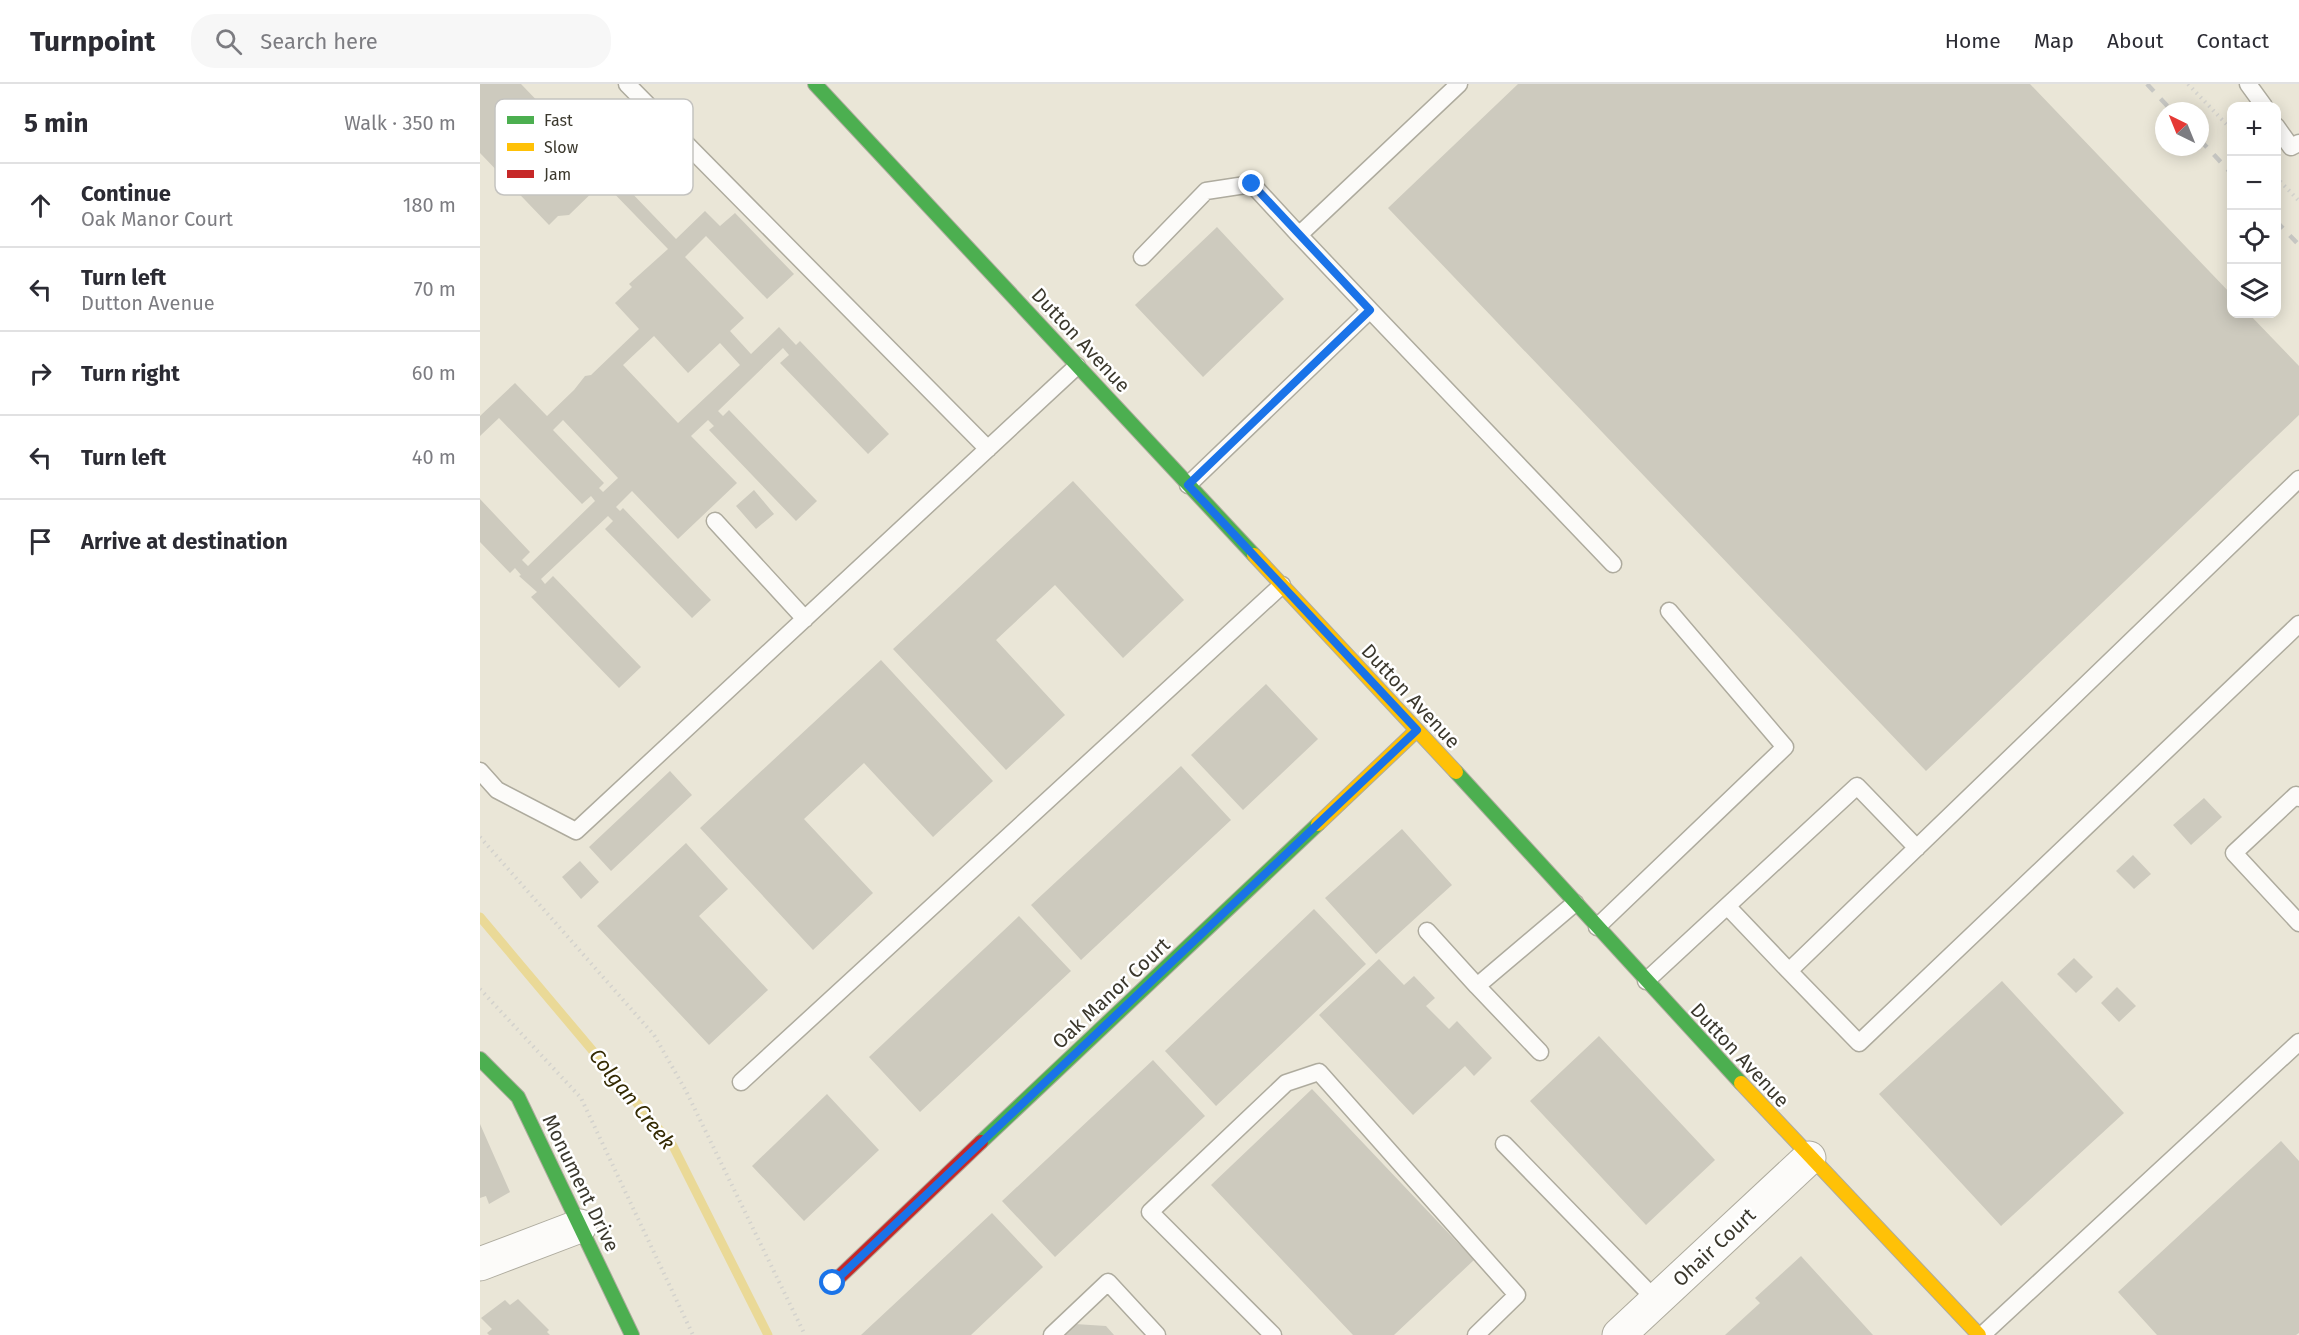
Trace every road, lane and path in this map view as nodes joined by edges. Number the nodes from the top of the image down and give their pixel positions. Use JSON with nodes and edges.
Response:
{"nodes":[{"id":1,"x":627,"y":84,"type":"edge"},
{"id":2,"x":816,"y":84,"type":"edge"},
{"id":3,"x":1459,"y":84,"type":"edge"},
{"id":4,"x":2188,"y":84,"type":"edge"},
{"id":5,"x":2248,"y":84,"type":"edge"},
{"id":6,"x":642,"y":99,"type":"edge"},
{"id":7,"x":2261,"y":102,"type":"edge"},
{"id":8,"x":2227,"y":125,"type":"edge"},
{"id":9,"x":2281,"y":132,"type":"edge"},
{"id":10,"x":2299,"y":143,"type":"edge"},
{"id":11,"x":693,"y":151,"type":"edge"},
{"id":12,"x":2281,"y":181,"type":"edge"},
{"id":13,"x":2299,"y":201,"type":"edge"},
{"id":14,"x":1299,"y":235,"type":"junction"},
{"id":15,"x":1142,"y":256,"type":"dead end"},
{"id":16,"x":1370,"y":310,"type":"junction"},
{"id":17,"x":1077,"y":366,"type":"junction"},
{"id":18,"x":988,"y":449,"type":"junction"},
{"id":19,"x":2299,"y":479,"type":"edge"},
{"id":20,"x":1188,"y":485,"type":"junction"},
{"id":21,"x":715,"y":521,"type":"dead end"},
{"id":22,"x":1613,"y":564,"type":"dead end"},
{"id":23,"x":1282,"y":585,"type":"junction"},
{"id":24,"x":1669,"y":611,"type":"dead end"},
{"id":25,"x":806,"y":619,"type":"junction"},
{"id":26,"x":2299,"y":624,"type":"edge"},
{"id":27,"x":1417,"y":730,"type":"junction"},
{"id":28,"x":480,"y":771,"type":"edge"},
{"id":29,"x":2299,"y":798,"type":"edge"},
{"id":30,"x":480,"y":837,"type":"edge"},
{"id":31,"x":1917,"y":848,"type":"junction"},
{"id":32,"x":1575,"y":903,"type":"junction"},
{"id":33,"x":1727,"y":906,"type":"junction"},
{"id":34,"x":2299,"y":923,"type":"edge"},
{"id":35,"x":1597,"y":927,"type":"junction"},
{"id":36,"x":1427,"y":931,"type":"dead end"},
{"id":37,"x":1789,"y":971,"type":"junction"},
{"id":38,"x":1646,"y":981,"type":"junction"},
{"id":39,"x":1477,"y":986,"type":"junction"},
{"id":40,"x":480,"y":989,"type":"edge"},
{"id":41,"x":2299,"y":1042,"type":"edge"},
{"id":42,"x":1540,"y":1052,"type":"dead end"},
{"id":43,"x":480,"y":1059,"type":"edge"},
{"id":44,"x":741,"y":1082,"type":"dead end"},
{"id":45,"x":1504,"y":1144,"type":"dead end"},
{"id":46,"x":1809,"y":1158,"type":"junction"},
{"id":47,"x":580,"y":1226,"type":"junction"},
{"id":48,"x":480,"y":1264,"type":"edge"},
{"id":49,"x":833,"y":1283,"type":"dead end"},
{"id":50,"x":1656,"y":1300,"type":"junction"},
{"id":51,"x":632,"y":1335,"type":"edge"},
{"id":52,"x":693,"y":1335,"type":"edge"},
{"id":53,"x":805,"y":1335,"type":"edge"},
{"id":54,"x":1052,"y":1335,"type":"edge"},
{"id":55,"x":1157,"y":1335,"type":"edge"},
{"id":56,"x":1273,"y":1335,"type":"edge"},
{"id":57,"x":1476,"y":1335,"type":"edge"},
{"id":58,"x":1619,"y":1335,"type":"edge"},
{"id":59,"x":1980,"y":1335,"type":"edge"}],
"edges":[{"from":1,"to":6,"type":"lane"},
{"from":2,"to":17,"type":"street","name":"Dutton Avenue"},
{"from":3,"to":14,"type":"lane"},
{"from":4,"to":8,"type":"path"},
{"from":5,"to":7,"type":"lane"},
{"from":9,"to":10,"type":"lane"},
{"from":11,"to":18,"type":"lane"},
{"from":12,"to":13,"type":"path"},
{"from":14,"to":15,"type":"lane"},
{"from":14,"to":16,"type":"lane"},
{"from":16,"to":20,"type":"lane"},
{"from":16,"to":22,"type":"lane"},
{"from":17,"to":18,"type":"lane"},
{"from":17,"to":20,"type":"street","name":"Dutton Avenue"},
{"from":18,"to":25,"type":"lane"},
{"from":19,"to":31,"type":"lane"},
{"from":20,"to":23,"type":"street","name":"Dutton Avenue"},
{"from":21,"to":25,"type":"lane"},
{"from":23,"to":27,"type":"street","name":"Dutton Avenue"},
{"from":23,"to":44,"type":"lane"},
{"from":24,"to":35,"type":"lane"},
{"from":25,"to":28,"type":"lane"},
{"from":26,"to":37,"type":"lane"},
{"from":27,"to":32,"type":"street","name":"Dutton Avenue"},
{"from":27,"to":49,"type":"street","name":"Oak Manor Court"},
{"from":29,"to":34,"type":"lane"},
{"from":30,"to":53,"type":"path"},
{"from":31,"to":33,"type":"lane"},
{"from":31,"to":37,"type":"lane"},
{"from":32,"to":35,"type":"street","name":"Dutton Avenue"},
{"from":32,"to":39,"type":"lane"},
{"from":33,"to":37,"type":"lane"},
{"from":33,"to":38,"type":"lane"},
{"from":35,"to":38,"type":"street","name":"Dutton Avenue"},
{"from":36,"to":39,"type":"lane"},
{"from":38,"to":46,"type":"street","name":"Dutton Avenue"},
{"from":39,"to":42,"type":"lane"},
{"from":40,"to":52,"type":"path"},
{"from":41,"to":59,"type":"lane"},
{"from":43,"to":47,"type":"street","name":"Monument Drive"},
{"from":45,"to":50,"type":"lane"},
{"from":46,"to":50,"type":"street","name":"Ohair Court"},
{"from":46,"to":59,"type":"street","name":"Dutton Avenue"},
{"from":47,"to":48,"type":"street"},
{"from":47,"to":51,"type":"street","name":"Monument Drive"},
{"from":50,"to":58,"type":"street","name":"Ohair Court"},
{"from":54,"to":55,"type":"lane"},
{"from":56,"to":57,"type":"lane"}]}
